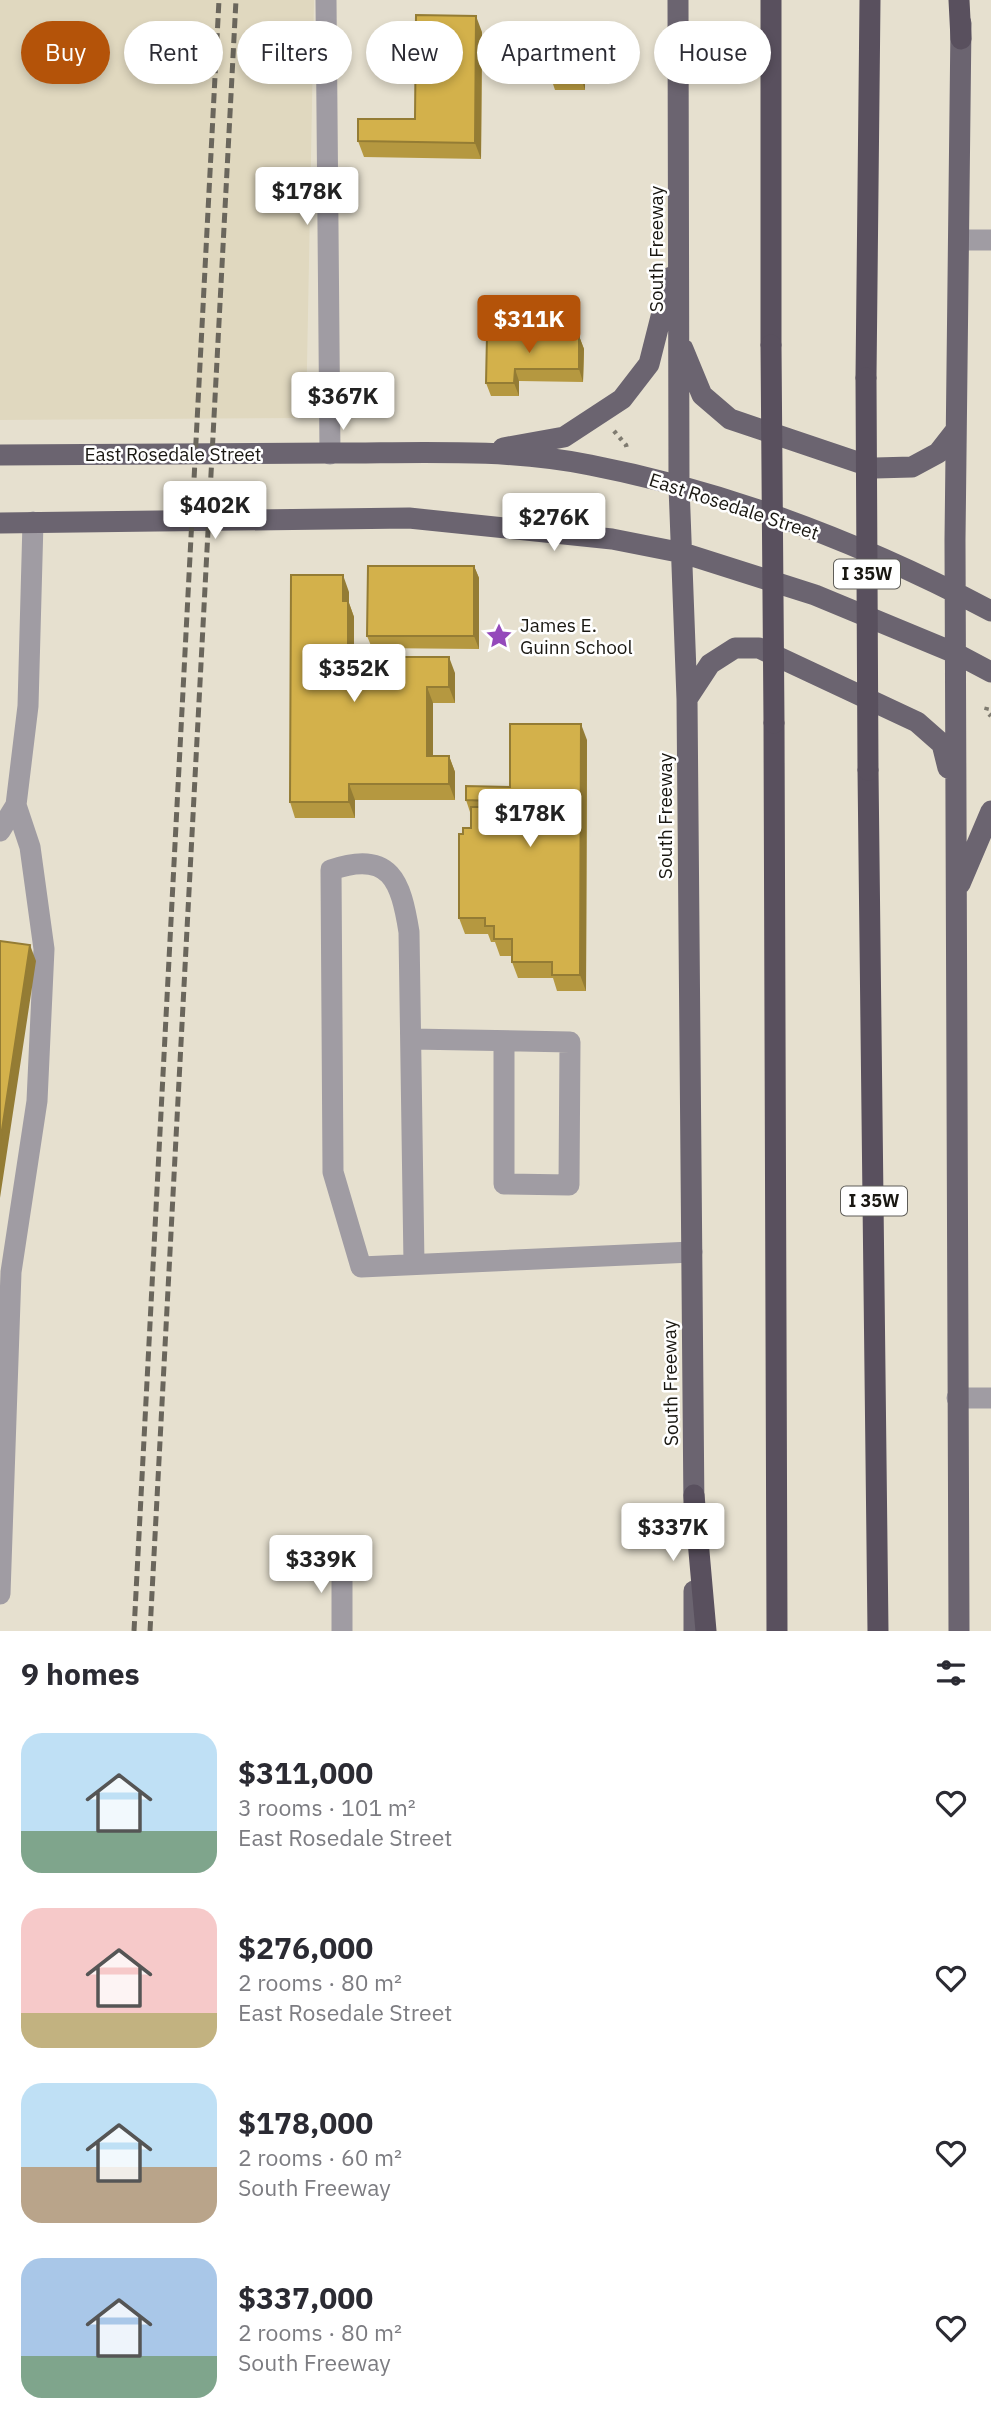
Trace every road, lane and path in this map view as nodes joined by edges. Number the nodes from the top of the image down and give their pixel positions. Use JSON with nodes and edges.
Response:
{"nodes":[{"id":1,"x":326,"y":0,"type":"edge"},
{"id":2,"x":678,"y":0,"type":"edge"},
{"id":3,"x":771,"y":0,"type":"edge"},
{"id":4,"x":870,"y":0,"type":"edge"},
{"id":5,"x":960,"y":0,"type":"edge"},
{"id":6,"x":961,"y":39,"type":"joint"},
{"id":7,"x":959,"y":240,"type":"junction"},
{"id":8,"x":991,"y":240,"type":"edge"},
{"id":9,"x":678,"y":248,"type":"junction"},
{"id":10,"x":678,"y":337,"type":"junction"},
{"id":11,"x":611,"y":428,"type":"dead end"},
{"id":12,"x":956,"y":430,"type":"junction"},
{"id":13,"x":480,"y":452,"type":"junction"},
{"id":14,"x":330,"y":454,"type":"junction"},
{"id":15,"x":0,"y":455,"type":"edge"},
{"id":16,"x":628,"y":456,"type":"dead end"},
{"id":17,"x":679,"y":486,"type":"junction"},
{"id":18,"x":33,"y":522,"type":"junction"},
{"id":19,"x":0,"y":523,"type":"edge"},
{"id":20,"x":683,"y":553,"type":"junction"},
{"id":21,"x":955,"y":592,"type":"junction"},
{"id":22,"x":991,"y":611,"type":"edge"},
{"id":23,"x":955,"y":653,"type":"junction"},
{"id":24,"x":991,"y":672,"type":"edge"},
{"id":25,"x":687,"y":699,"type":"junction"},
{"id":26,"x":986,"y":710,"type":"dead end"},
{"id":27,"x":991,"y":716,"type":"edge"},
{"id":28,"x":956,"y":801,"type":"junction"},
{"id":29,"x":16,"y":805,"type":"junction"},
{"id":30,"x":991,"y":811,"type":"edge"},
{"id":31,"x":0,"y":831,"type":"edge"},
{"id":32,"x":957,"y":893,"type":"junction"},
{"id":33,"x":411,"y":1039,"type":"junction"},
{"id":34,"x":504,"y":1041,"type":"junction"},
{"id":35,"x":692,"y":1252,"type":"junction"},
{"id":36,"x":414,"y":1264,"type":"junction"},
{"id":37,"x":957,"y":1398,"type":"junction"},
{"id":38,"x":991,"y":1398,"type":"edge"},
{"id":39,"x":694,"y":1495,"type":"junction"},
{"id":40,"x":342,"y":1558,"type":"dead end"},
{"id":41,"x":0,"y":1594,"type":"edge"},
{"id":42,"x":342,"y":1631,"type":"edge"},
{"id":43,"x":694,"y":1631,"type":"edge"},
{"id":44,"x":706,"y":1631,"type":"edge"},
{"id":45,"x":777,"y":1631,"type":"edge"},
{"id":46,"x":877,"y":1631,"type":"edge"},
{"id":47,"x":959,"y":1631,"type":"edge"}],
"edges":[{"from":1,"to":14,"type":"street"},
{"from":2,"to":9,"type":"main road","name":"South Freeway"},
{"from":3,"to":45,"type":"highway","bridge":true},
{"from":4,"to":46,"type":"highway","number":"I 35W","bridge":true},
{"from":5,"to":6,"type":"highway"},
{"from":6,"to":7,"type":"main road"},
{"from":7,"to":8,"type":"street"},
{"from":7,"to":12,"type":"main road"},
{"from":9,"to":10,"type":"main road","name":"South Freeway"},
{"from":9,"to":13,"type":"main road"},
{"from":10,"to":12,"type":"main road"},
{"from":10,"to":17,"type":"main road","name":"South Freeway"},
{"from":11,"to":16,"type":"path"},
{"from":12,"to":21,"type":"main road"},
{"from":13,"to":14,"type":"main road","name":"East Rosedale Street"},
{"from":13,"to":17,"type":"main road","name":"East Rosedale Street"},
{"from":14,"to":15,"type":"main road","name":"East Rosedale Street"},
{"from":17,"to":20,"type":"main road","name":"South Freeway"},
{"from":17,"to":21,"type":"main road","name":"East Rosedale Street"},
{"from":18,"to":19,"type":"main road"},
{"from":18,"to":20,"type":"main road"},
{"from":18,"to":29,"type":"street"},
{"from":20,"to":23,"type":"main road"},
{"from":20,"to":25,"type":"main road","name":"South Freeway"},
{"from":21,"to":22,"type":"main road","name":"East Rosedale Street"},
{"from":21,"to":23,"type":"main road"},
{"from":23,"to":24,"type":"main road"},
{"from":23,"to":28,"type":"main road"},
{"from":25,"to":28,"type":"main road"},
{"from":25,"to":35,"type":"main road","name":"South Freeway"},
{"from":26,"to":27,"type":"path"},
{"from":28,"to":32,"type":"main road"},
{"from":29,"to":31,"type":"street"},
{"from":29,"to":41,"type":"street"},
{"from":30,"to":32,"type":"main road"},
{"from":32,"to":37,"type":"main road"},
{"from":33,"to":34,"type":"street"},
{"from":33,"to":36,"type":"street"},
{"from":33,"to":36,"type":"street"},
{"from":34,"to":34,"type":"street"},
{"from":35,"to":36,"type":"street"},
{"from":35,"to":39,"type":"main road","name":"South Freeway"},
{"from":37,"to":38,"type":"street"},
{"from":37,"to":47,"type":"main road"},
{"from":39,"to":43,"type":"main road","name":"South Freeway"},
{"from":39,"to":44,"type":"highway"},
{"from":40,"to":42,"type":"street"}]}
